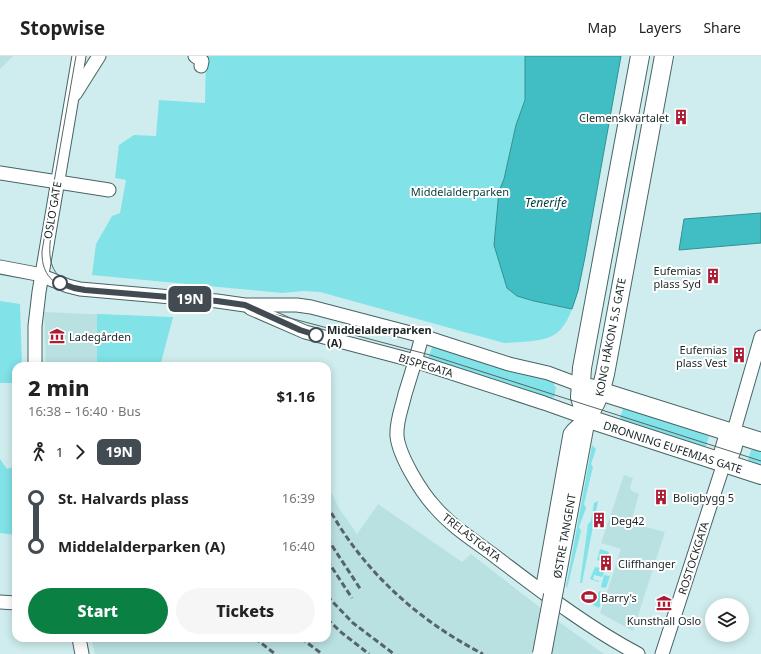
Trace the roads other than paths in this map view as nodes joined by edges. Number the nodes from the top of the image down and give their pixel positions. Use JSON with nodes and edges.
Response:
{"nodes":[{"id":1,"x":79,"y":56,"type":"edge"},
{"id":2,"x":99,"y":56,"type":"edge"},
{"id":3,"x":640,"y":56,"type":"edge"},
{"id":4,"x":664,"y":56,"type":"edge"},
{"id":5,"x":71,"y":99,"type":"junction"},
{"id":6,"x":0,"y":173,"type":"edge"},
{"id":7,"x":57,"y":182,"type":"junction"},
{"id":8,"x":109,"y":190,"type":"dead end"},
{"id":9,"x":0,"y":267,"type":"edge"},
{"id":10,"x":41,"y":275,"type":"junction"},
{"id":11,"x":245,"y":305,"type":"junction"},
{"id":12,"x":422,"y":336,"type":"junction"},
{"id":13,"x":761,"y":337,"type":"edge"},
{"id":14,"x":415,"y":361,"type":"junction"},
{"id":15,"x":35,"y":362,"type":"edge"},
{"id":16,"x":580,"y":385,"type":"junction"},
{"id":17,"x":601,"y":391,"type":"junction"},
{"id":18,"x":586,"y":418,"type":"junction"},
{"id":19,"x":733,"y":434,"type":"junction"},
{"id":20,"x":761,"y":442,"type":"edge"},
{"id":21,"x":724,"y":463,"type":"junction"},
{"id":22,"x":761,"y":475,"type":"edge"},
{"id":23,"x":542,"y":591,"type":"junction"},
{"id":24,"x":0,"y":602,"type":"edge"},
{"id":25,"x":12,"y":603,"type":"edge"},
{"id":26,"x":80,"y":642,"type":"edge"},
{"id":27,"x":82,"y":654,"type":"edge"},
{"id":28,"x":542,"y":654,"type":"edge"},
{"id":29,"x":638,"y":654,"type":"edge"},
{"id":30,"x":662,"y":654,"type":"edge"}],
"edges":[{"from":1,"to":5,"type":"street","name":"OSLO GATE"},
{"from":2,"to":5,"type":"street"},
{"from":3,"to":16,"type":"highway","name":"KONG HÅKON 5.S GATE"},
{"from":4,"to":17,"type":"highway","name":"KONG HÅKON 5.S GATE"},
{"from":5,"to":7,"type":"street","name":"OSLO GATE"},
{"from":6,"to":7,"type":"street"},
{"from":7,"to":8,"type":"street"},
{"from":7,"to":10,"type":"street","name":"OSLO GATE"},
{"from":9,"to":10,"type":"street","name":"BISPEGATA"},
{"from":10,"to":11,"type":"street","name":"BISPEGATA"},
{"from":10,"to":15,"type":"street","name":"OSLO GATE"},
{"from":11,"to":12,"type":"street","name":"BISPEGATA"},
{"from":11,"to":14,"type":"street","name":"BISPEGATA"},
{"from":12,"to":14,"type":"street","name":"TRELASTGATA"},
{"from":12,"to":16,"type":"street","name":"BISPEGATA"},
{"from":13,"to":19,"type":"street","name":"ROSTOCKGATA"},
{"from":14,"to":18,"type":"street","name":"BISPEGATA"},
{"from":14,"to":23,"type":"street","name":"TRELASTGATA"},
{"from":16,"to":17,"type":"highway"},
{"from":16,"to":18,"type":"highway","name":"KONG HÅKON 5.S GATE"},
{"from":17,"to":18,"type":"highway","name":"KONG HÅKON 5.S GATE"},
{"from":17,"to":19,"type":"highway"},
{"from":18,"to":21,"type":"highway","name":"DRONNING EUFEMIAS GATE"},
{"from":18,"to":23,"type":"street"},
{"from":18,"to":28,"type":"highway","name":"ØSTRE TANGENT","bridge":true},
{"from":19,"to":20,"type":"highway"},
{"from":19,"to":21,"type":"street","name":"ROSTOCKGATA"},
{"from":21,"to":22,"type":"highway","name":"DRONNING EUFEMIAS GATE"},
{"from":21,"to":30,"type":"street","name":"ROSTOCKGATA"},
{"from":23,"to":29,"type":"street","name":"TRELASTGATA"},
{"from":24,"to":25,"type":"street"},
{"from":26,"to":27,"type":"street"}]}
